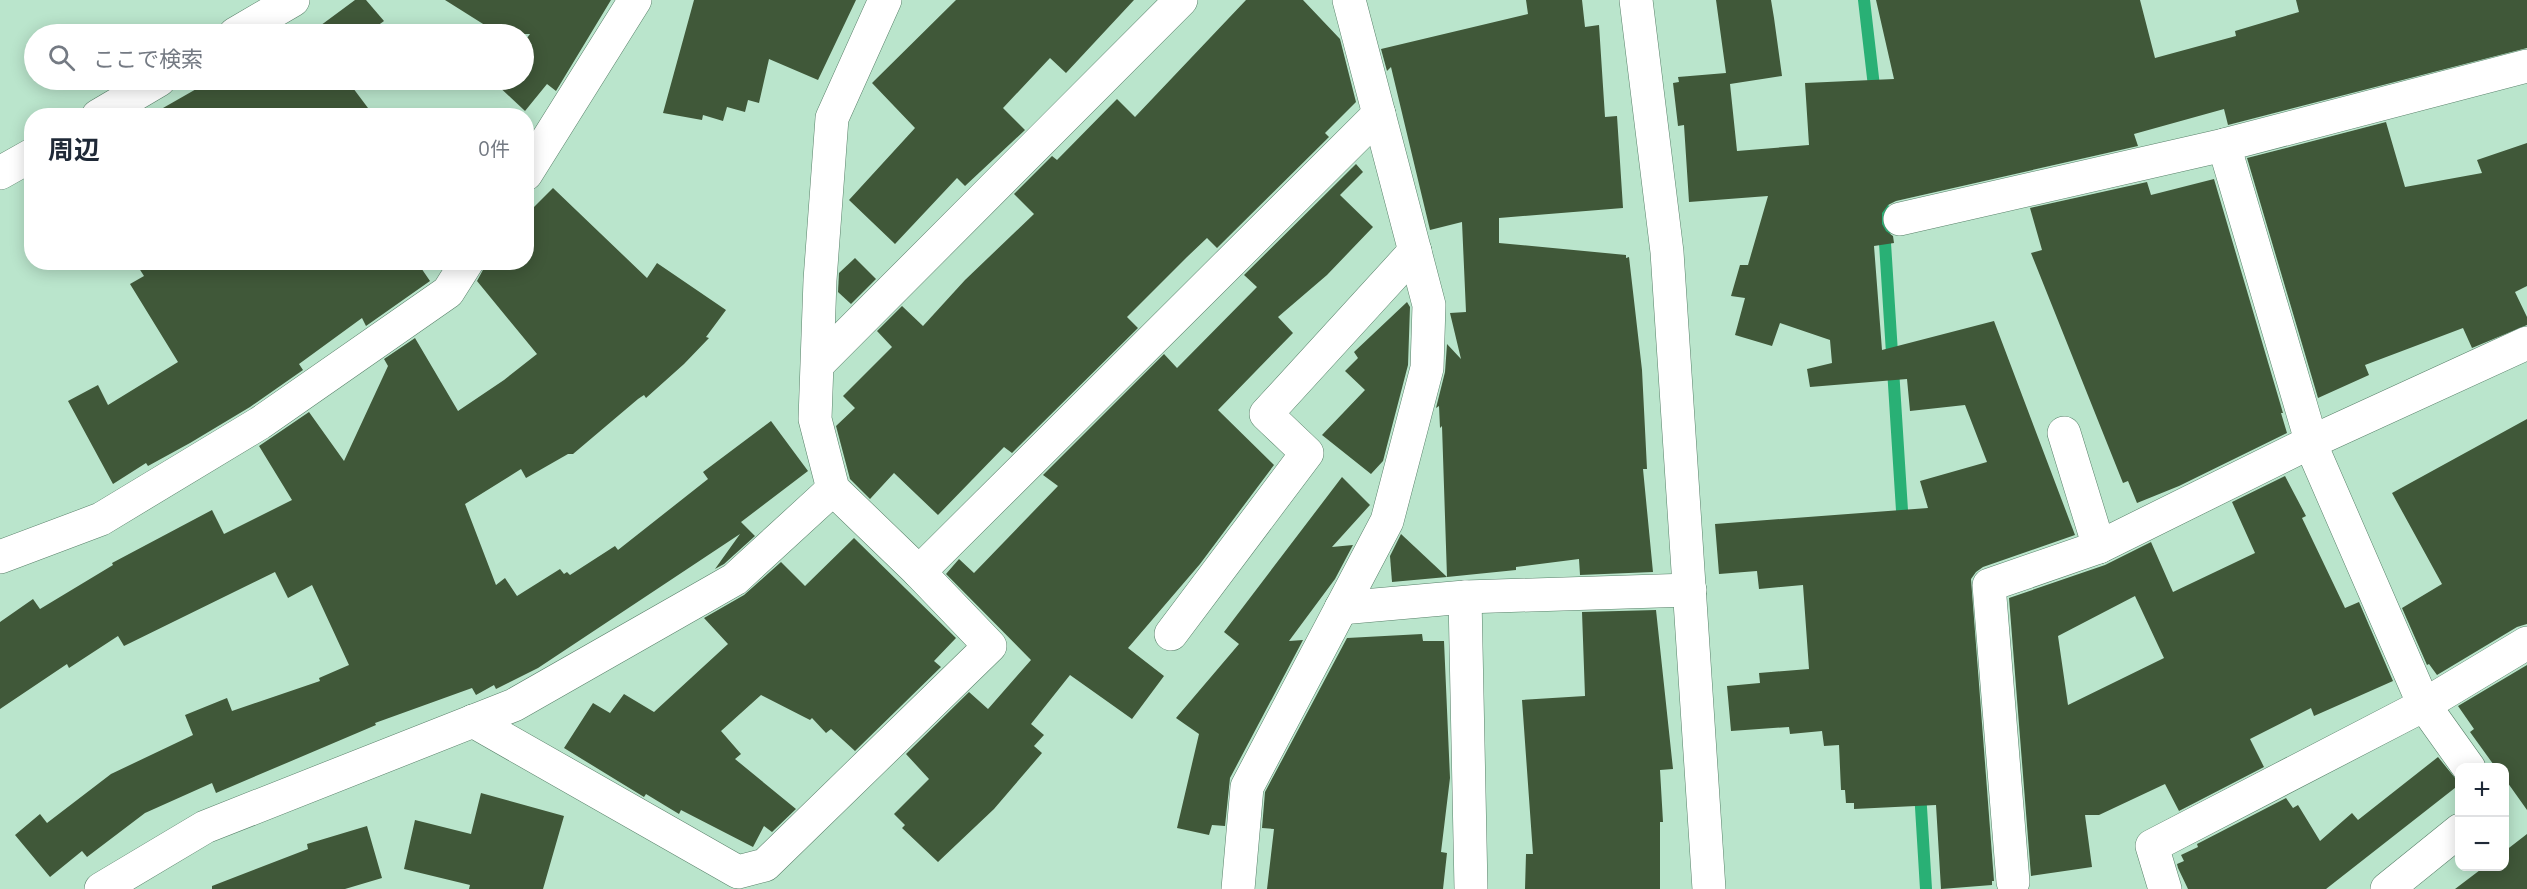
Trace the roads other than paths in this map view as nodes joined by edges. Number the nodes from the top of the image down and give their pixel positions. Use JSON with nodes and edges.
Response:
{"nodes":[{"id":1,"x":293,"y":0,"type":"edge"},
{"id":2,"x":635,"y":0,"type":"edge"},
{"id":3,"x":885,"y":0,"type":"edge"},
{"id":4,"x":1181,"y":0,"type":"edge"},
{"id":5,"x":1349,"y":0,"type":"edge"},
{"id":6,"x":1636,"y":0,"type":"edge"},
{"id":7,"x":252,"y":24,"type":"edge"},
{"id":8,"x":2527,"y":66,"type":"edge"},
{"id":9,"x":142,"y":90,"type":"edge"},
{"id":10,"x":112,"y":108,"type":"edge"},
{"id":11,"x":1379,"y":114,"type":"junction"},
{"id":12,"x":2224,"y":145,"type":"junction"},
{"id":13,"x":24,"y":159,"type":"edge"},
{"id":14,"x":534,"y":161,"type":"edge"},
{"id":15,"x":0,"y":173,"type":"edge"},
{"id":16,"x":1900,"y":219,"type":"dead end"},
{"id":17,"x":1415,"y":251,"type":"junction"},
{"id":18,"x":462,"y":270,"type":"edge"},
{"id":19,"x":2527,"y":343,"type":"edge"},
{"id":20,"x":819,"y":363,"type":"junction"},
{"id":21,"x":2064,"y":433,"type":"dead end"},
{"id":22,"x":2311,"y":442,"type":"junction"},
{"id":23,"x":833,"y":489,"type":"junction"},
{"id":24,"x":2099,"y":547,"type":"junction"},
{"id":25,"x":0,"y":557,"type":"edge"},
{"id":26,"x":919,"y":573,"type":"junction"},
{"id":27,"x":1690,"y":590,"type":"junction"},
{"id":28,"x":1465,"y":597,"type":"junction"},
{"id":29,"x":1341,"y":608,"type":"junction"},
{"id":30,"x":1171,"y":634,"type":"dead end"},
{"id":31,"x":2527,"y":643,"type":"edge"},
{"id":32,"x":2424,"y":705,"type":"junction"},
{"id":33,"x":473,"y":721,"type":"junction"},
{"id":34,"x":2465,"y":763,"type":"edge"},
{"id":35,"x":2455,"y":834,"type":"edge"},
{"id":36,"x":2013,"y":882,"type":"dead end"},
{"id":37,"x":101,"y":889,"type":"edge"},
{"id":38,"x":1238,"y":889,"type":"edge"},
{"id":39,"x":1472,"y":889,"type":"edge"},
{"id":40,"x":1710,"y":889,"type":"edge"},
{"id":41,"x":2165,"y":889,"type":"edge"},
{"id":42,"x":2387,"y":889,"type":"edge"}],
"edges":[{"from":1,"to":7,"type":"street"},
{"from":2,"to":14,"type":"street"},
{"from":3,"to":20,"type":"street"},
{"from":4,"to":20,"type":"street"},
{"from":5,"to":11,"type":"street"},
{"from":6,"to":27,"type":"street"},
{"from":8,"to":12,"type":"street"},
{"from":9,"to":10,"type":"street"},
{"from":11,"to":17,"type":"street"},
{"from":11,"to":26,"type":"street"},
{"from":12,"to":16,"type":"street"},
{"from":12,"to":22,"type":"street"},
{"from":13,"to":15,"type":"street"},
{"from":17,"to":29,"type":"street"},
{"from":17,"to":30,"type":"street"},
{"from":18,"to":25,"type":"street"},
{"from":19,"to":22,"type":"street"},
{"from":20,"to":23,"type":"street"},
{"from":21,"to":24,"type":"street"},
{"from":22,"to":24,"type":"street"},
{"from":22,"to":32,"type":"street"},
{"from":23,"to":26,"type":"street"},
{"from":23,"to":33,"type":"street"},
{"from":24,"to":36,"type":"street"},
{"from":26,"to":33,"type":"street"},
{"from":27,"to":28,"type":"street"},
{"from":27,"to":40,"type":"street"},
{"from":28,"to":29,"type":"street"},
{"from":28,"to":39,"type":"street"},
{"from":29,"to":38,"type":"street"},
{"from":31,"to":32,"type":"street"},
{"from":32,"to":34,"type":"street"},
{"from":32,"to":41,"type":"street"},
{"from":33,"to":37,"type":"street"},
{"from":35,"to":42,"type":"street"}]}
